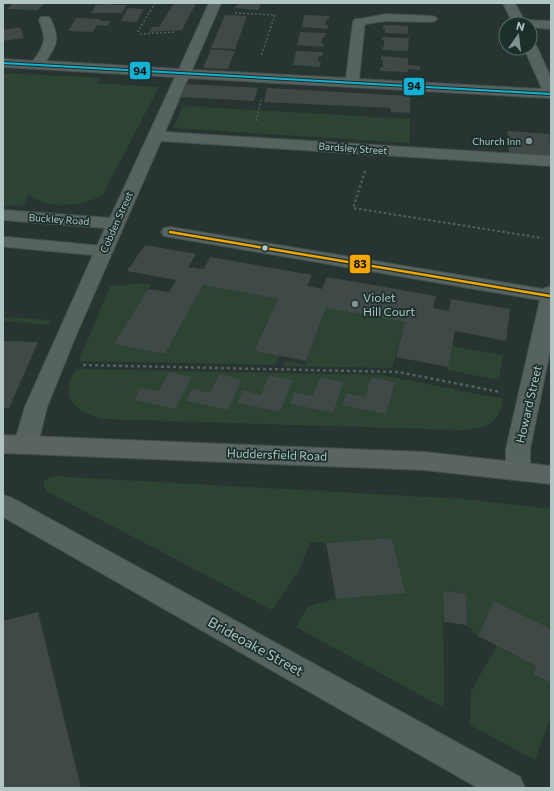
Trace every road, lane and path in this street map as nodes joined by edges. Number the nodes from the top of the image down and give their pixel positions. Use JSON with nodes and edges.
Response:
{"nodes":[{"id":1,"x":155,"y":3,"type":"edge"},
{"id":2,"x":509,"y":3,"type":"edge"},
{"id":3,"x":213,"y":7,"type":"edge"},
{"id":4,"x":516,"y":16,"type":"edge"},
{"id":5,"x":431,"y":19,"type":"dead end"},
{"id":6,"x":45,"y":20,"type":"dead end"},
{"id":7,"x":360,"y":22,"type":"joint"},
{"id":8,"x":538,"y":25,"type":"edge"},
{"id":9,"x":551,"y":25,"type":"edge"},
{"id":10,"x":202,"y":31,"type":"junction"},
{"id":11,"x":534,"y":56,"type":"edge"},
{"id":12,"x":3,"y":63,"type":"edge"},
{"id":13,"x":37,"y":64,"type":"junction"},
{"id":14,"x":184,"y":73,"type":"junction"},
{"id":15,"x":260,"y":78,"type":"junction"},
{"id":16,"x":352,"y":82,"type":"junction"},
{"id":17,"x":551,"y":93,"type":"edge"},
{"id":18,"x":155,"y":136,"type":"junction"},
{"id":19,"x":251,"y":142,"type":"junction"},
{"id":20,"x":551,"y":161,"type":"edge"},
{"id":21,"x":365,"y":170,"type":"dead end"},
{"id":22,"x":3,"y":215,"type":"edge"},
{"id":23,"x":115,"y":224,"type":"junction"},
{"id":24,"x":170,"y":232,"type":"dead end"},
{"id":25,"x":542,"y":238,"type":"dead end"},
{"id":26,"x":7,"y":242,"type":"dead end"},
{"id":27,"x":103,"y":251,"type":"junction"},
{"id":28,"x":551,"y":294,"type":"edge"},
{"id":29,"x":548,"y":327,"type":"edge"},
{"id":30,"x":79,"y":365,"type":"dead end"},
{"id":31,"x":503,"y":393,"type":"dead end"},
{"id":32,"x":3,"y":444,"type":"edge"},
{"id":33,"x":26,"y":444,"type":"junction"},
{"id":34,"x":518,"y":470,"type":"junction"},
{"id":35,"x":551,"y":475,"type":"edge"},
{"id":36,"x":3,"y":505,"type":"edge"},
{"id":37,"x":508,"y":788,"type":"edge"}],
"edges":[{"from":1,"to":10,"type":"path"},
{"from":2,"to":4,"type":"street"},
{"from":3,"to":10,"type":"street","name":"Cobden Street"},
{"from":3,"to":15,"type":"path"},
{"from":5,"to":7,"type":"lane"},
{"from":6,"to":13,"type":"street"},
{"from":7,"to":16,"type":"street"},
{"from":8,"to":9,"type":"street"},
{"from":10,"to":14,"type":"street","name":"Cobden Street"},
{"from":11,"to":17,"type":"street"},
{"from":12,"to":13,"type":"street"},
{"from":13,"to":14,"type":"street"},
{"from":14,"to":15,"type":"street"},
{"from":14,"to":18,"type":"street","name":"Cobden Street"},
{"from":15,"to":16,"type":"street"},
{"from":15,"to":19,"type":"path"},
{"from":16,"to":17,"type":"street"},
{"from":18,"to":19,"type":"street","name":"Bardsley Street"},
{"from":18,"to":23,"type":"street","name":"Cobden Street"},
{"from":19,"to":20,"type":"street","name":"Bardsley Street"},
{"from":21,"to":25,"type":"path"},
{"from":22,"to":23,"type":"street","name":"Buckley Road"},
{"from":23,"to":27,"type":"street","name":"Cobden Street"},
{"from":24,"to":28,"type":"street"},
{"from":26,"to":27,"type":"lane"},
{"from":27,"to":33,"type":"street","name":"Cobden Street"},
{"from":28,"to":29,"type":"street","name":"Howard Street"},
{"from":29,"to":34,"type":"street","name":"Howard Street"},
{"from":30,"to":31,"type":"path"},
{"from":32,"to":33,"type":"main road","name":"Huddersfield Road"},
{"from":33,"to":34,"type":"main road","name":"Huddersfield Road"},
{"from":34,"to":35,"type":"main road","name":"Huddersfield Road"},
{"from":36,"to":37,"type":"street","name":"Brideoake Street"}]}
